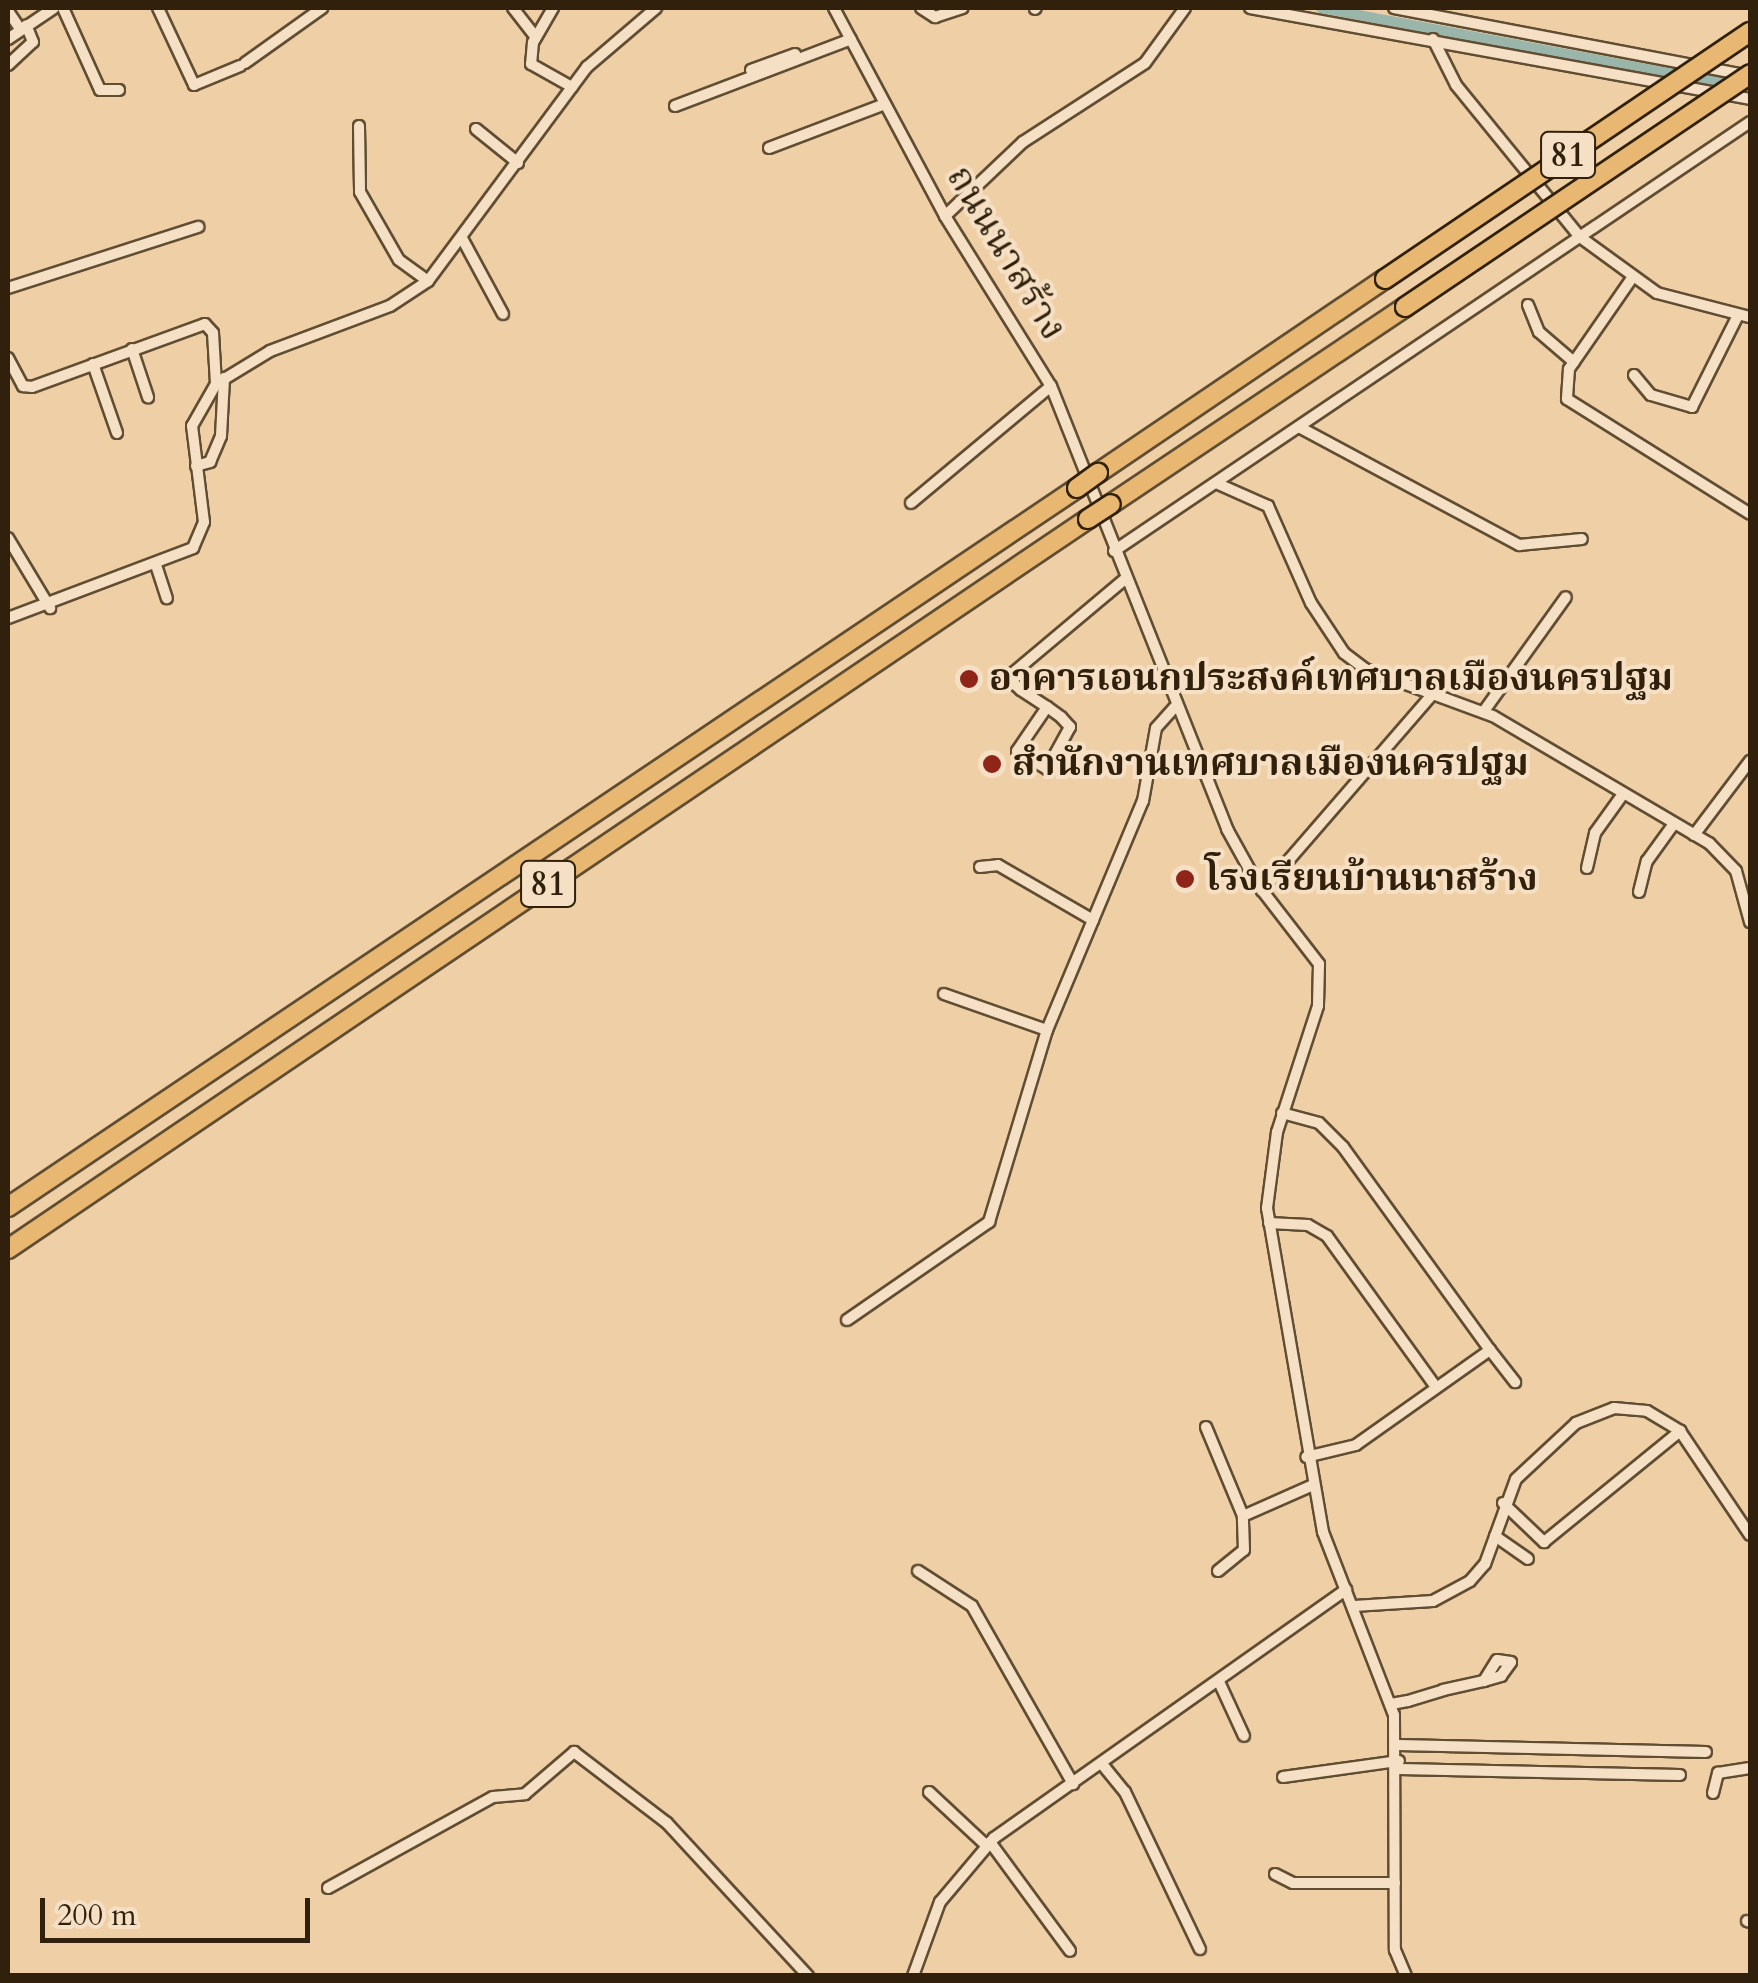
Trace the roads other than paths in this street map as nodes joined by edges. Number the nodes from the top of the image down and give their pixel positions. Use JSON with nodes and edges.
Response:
{"nodes":[{"id":1,"x":54,"y":8,"type":"edge"},
{"id":2,"x":64,"y":8,"type":"edge"},
{"id":3,"x":158,"y":8,"type":"edge"},
{"id":4,"x":322,"y":8,"type":"edge"},
{"id":5,"x":513,"y":8,"type":"edge"},
{"id":6,"x":553,"y":8,"type":"edge"},
{"id":7,"x":656,"y":8,"type":"edge"},
{"id":8,"x":834,"y":8,"type":"edge"},
{"id":9,"x":921,"y":8,"type":"edge"},
{"id":10,"x":964,"y":8,"type":"edge"},
{"id":11,"x":1186,"y":8,"type":"edge"},
{"id":12,"x":1250,"y":8,"type":"edge"},
{"id":13,"x":1394,"y":8,"type":"edge"},
{"id":14,"x":8,"y":11,"type":"edge"},
{"id":15,"x":23,"y":27,"type":"junction"},
{"id":16,"x":1750,"y":32,"type":"edge"},
{"id":17,"x":536,"y":37,"type":"junction"},
{"id":18,"x":851,"y":39,"type":"junction"},
{"id":19,"x":1433,"y":39,"type":"junction"},
{"id":20,"x":8,"y":40,"type":"edge"},
{"id":21,"x":811,"y":55,"type":"junction"},
{"id":22,"x":8,"y":66,"type":"edge"},
{"id":23,"x":751,"y":70,"type":"dead end"},
{"id":24,"x":1750,"y":75,"type":"edge"},
{"id":25,"x":572,"y":87,"type":"junction"},
{"id":26,"x":119,"y":90,"type":"dead end"},
{"id":27,"x":1750,"y":99,"type":"edge"},
{"id":28,"x":885,"y":104,"type":"junction"},
{"id":29,"x":676,"y":106,"type":"dead end"},
{"id":30,"x":1750,"y":122,"type":"edge"},
{"id":31,"x":359,"y":126,"type":"dead end"},
{"id":32,"x":476,"y":129,"type":"dead end"},
{"id":33,"x":768,"y":148,"type":"dead end"},
{"id":34,"x":518,"y":163,"type":"junction"},
{"id":35,"x":945,"y":216,"type":"junction"},
{"id":36,"x":198,"y":227,"type":"dead end"},
{"id":37,"x":1580,"y":238,"type":"junction"},
{"id":38,"x":463,"y":240,"type":"junction"},
{"id":39,"x":1632,"y":278,"type":"junction"},
{"id":40,"x":428,"y":281,"type":"junction"},
{"id":41,"x":8,"y":288,"type":"edge"},
{"id":42,"x":1528,"y":305,"type":"dead end"},
{"id":43,"x":503,"y":314,"type":"dead end"},
{"id":44,"x":1744,"y":316,"type":"edge"},
{"id":45,"x":132,"y":349,"type":"junction"},
{"id":46,"x":8,"y":358,"type":"edge"},
{"id":47,"x":1574,"y":362,"type":"junction"},
{"id":48,"x":93,"y":364,"type":"junction"},
{"id":49,"x":1634,"y":375,"type":"dead end"},
{"id":50,"x":220,"y":381,"type":"junction"},
{"id":51,"x":1051,"y":386,"type":"junction"},
{"id":52,"x":148,"y":397,"type":"dead end"},
{"id":53,"x":1299,"y":427,"type":"junction"},
{"id":54,"x":117,"y":433,"type":"dead end"},
{"id":55,"x":196,"y":466,"type":"junction"},
{"id":56,"x":1216,"y":482,"type":"junction"},
{"id":57,"x":911,"y":503,"type":"dead end"},
{"id":58,"x":1750,"y":514,"type":"edge"},
{"id":59,"x":8,"y":538,"type":"edge"},
{"id":60,"x":1582,"y":539,"type":"dead end"},
{"id":61,"x":1114,"y":551,"type":"junction"},
{"id":62,"x":156,"y":565,"type":"junction"},
{"id":63,"x":1124,"y":579,"type":"junction"},
{"id":64,"x":1566,"y":597,"type":"dead end"},
{"id":65,"x":167,"y":598,"type":"dead end"},
{"id":66,"x":50,"y":608,"type":"junction"},
{"id":67,"x":8,"y":618,"type":"edge"},
{"id":68,"x":1435,"y":691,"type":"junction"},
{"id":69,"x":1047,"y":707,"type":"junction"},
{"id":70,"x":1175,"y":707,"type":"junction"},
{"id":71,"x":1484,"y":711,"type":"junction"},
{"id":72,"x":1750,"y":761,"type":"edge"},
{"id":73,"x":1623,"y":794,"type":"junction"},
{"id":74,"x":1673,"y":825,"type":"junction"},
{"id":75,"x":1694,"y":835,"type":"junction"},
{"id":76,"x":980,"y":868,"type":"dead end"},
{"id":77,"x":1587,"y":868,"type":"dead end"},
{"id":78,"x":1262,"y":891,"type":"junction"},
{"id":79,"x":1639,"y":892,"type":"dead end"},
{"id":80,"x":1092,"y":920,"type":"junction"},
{"id":81,"x":1750,"y":922,"type":"edge"},
{"id":82,"x":944,"y":994,"type":"dead end"},
{"id":83,"x":1046,"y":1030,"type":"junction"},
{"id":84,"x":1282,"y":1113,"type":"junction"},
{"id":85,"x":8,"y":1207,"type":"edge"},
{"id":86,"x":1269,"y":1223,"type":"junction"},
{"id":87,"x":8,"y":1249,"type":"edge"},
{"id":88,"x":847,"y":1320,"type":"dead end"},
{"id":89,"x":1490,"y":1350,"type":"junction"},
{"id":90,"x":1514,"y":1382,"type":"dead end"},
{"id":91,"x":1436,"y":1387,"type":"junction"},
{"id":92,"x":1206,"y":1427,"type":"dead end"},
{"id":93,"x":1680,"y":1432,"type":"junction"},
{"id":94,"x":1306,"y":1457,"type":"junction"},
{"id":95,"x":1313,"y":1484,"type":"junction"},
{"id":96,"x":1504,"y":1503,"type":"junction"},
{"id":97,"x":1244,"y":1516,"type":"junction"},
{"id":98,"x":1494,"y":1536,"type":"junction"},
{"id":99,"x":1750,"y":1536,"type":"edge"},
{"id":100,"x":1528,"y":1559,"type":"dead end"},
{"id":101,"x":918,"y":1571,"type":"dead end"},
{"id":102,"x":1218,"y":1571,"type":"dead end"},
{"id":103,"x":1346,"y":1590,"type":"junction"},
{"id":104,"x":1354,"y":1606,"type":"junction"},
{"id":105,"x":1484,"y":1681,"type":"dead end"},
{"id":106,"x":1220,"y":1684,"type":"junction"},
{"id":107,"x":1392,"y":1704,"type":"junction"},
{"id":108,"x":1244,"y":1736,"type":"dead end"},
{"id":109,"x":1398,"y":1745,"type":"junction"},
{"id":110,"x":1706,"y":1752,"type":"dead end"},
{"id":111,"x":1102,"y":1764,"type":"junction"},
{"id":112,"x":1399,"y":1765,"type":"junction"},
{"id":113,"x":1750,"y":1768,"type":"edge"},
{"id":114,"x":1680,"y":1775,"type":"dead end"},
{"id":115,"x":1283,"y":1776,"type":"dead end"},
{"id":116,"x":1073,"y":1784,"type":"junction"},
{"id":117,"x":929,"y":1792,"type":"dead end"},
{"id":118,"x":1713,"y":1793,"type":"dead end"},
{"id":119,"x":988,"y":1844,"type":"junction"},
{"id":120,"x":1275,"y":1874,"type":"dead end"},
{"id":121,"x":1395,"y":1884,"type":"junction"},
{"id":122,"x":328,"y":1888,"type":"dead end"},
{"id":123,"x":1200,"y":1949,"type":"dead end"},
{"id":124,"x":1070,"y":1951,"type":"dead end"},
{"id":125,"x":808,"y":1976,"type":"edge"},
{"id":126,"x":914,"y":1976,"type":"edge"},
{"id":127,"x":1406,"y":1976,"type":"edge"}],
"edges":[{"from":1,"to":15,"type":"street"},
{"from":2,"to":26,"type":"street"},
{"from":3,"to":4,"type":"street"},
{"from":5,"to":17,"type":"street"},
{"from":6,"to":17,"type":"street"},
{"from":7,"to":25,"type":"street"},
{"from":8,"to":18,"type":"street","name":"ถนนนาสร้าง"},
{"from":9,"to":10,"type":"street"},
{"from":11,"to":35,"type":"street"},
{"from":12,"to":19,"type":"street"},
{"from":13,"to":24,"type":"street"},
{"from":14,"to":15,"type":"street"},
{"from":15,"to":20,"type":"street"},
{"from":15,"to":22,"type":"street"},
{"from":16,"to":85,"type":"highway","number":"81","bridge":true},
{"from":17,"to":25,"type":"street"},
{"from":18,"to":21,"type":"street"},
{"from":18,"to":28,"type":"street","name":"ถนนนาสร้าง"},
{"from":19,"to":27,"type":"street"},
{"from":19,"to":37,"type":"street"},
{"from":21,"to":23,"type":"street"},
{"from":21,"to":29,"type":"street"},
{"from":24,"to":87,"type":"highway","number":"81","bridge":true},
{"from":25,"to":34,"type":"street"},
{"from":28,"to":33,"type":"street"},
{"from":28,"to":35,"type":"street","name":"ถนนนาสร้าง"},
{"from":30,"to":37,"type":"street"},
{"from":31,"to":40,"type":"street"},
{"from":32,"to":34,"type":"street"},
{"from":34,"to":38,"type":"street"},
{"from":35,"to":51,"type":"street","name":"ถนนนาสร้าง"},
{"from":36,"to":41,"type":"street"},
{"from":37,"to":39,"type":"street"},
{"from":37,"to":53,"type":"street"},
{"from":38,"to":40,"type":"street"},
{"from":38,"to":43,"type":"street"},
{"from":39,"to":44,"type":"street"},
{"from":39,"to":47,"type":"street"},
{"from":40,"to":50,"type":"street"},
{"from":42,"to":47,"type":"street"},
{"from":44,"to":49,"type":"street"},
{"from":45,"to":48,"type":"street"},
{"from":45,"to":50,"type":"street"},
{"from":45,"to":52,"type":"street"},
{"from":46,"to":48,"type":"street"},
{"from":47,"to":58,"type":"street"},
{"from":48,"to":54,"type":"street"},
{"from":50,"to":55,"type":"street"},
{"from":50,"to":55,"type":"street"},
{"from":51,"to":57,"type":"street"},
{"from":51,"to":61,"type":"street","name":"ถนนนาสร้าง"},
{"from":53,"to":56,"type":"street"},
{"from":53,"to":60,"type":"street"},
{"from":55,"to":62,"type":"street"},
{"from":56,"to":61,"type":"street"},
{"from":56,"to":68,"type":"street"},
{"from":59,"to":66,"type":"street"},
{"from":61,"to":63,"type":"street","name":"ถนนนาสร้าง"},
{"from":62,"to":65,"type":"street"},
{"from":62,"to":66,"type":"street"},
{"from":63,"to":69,"type":"street"},
{"from":63,"to":70,"type":"street","name":"ถนนนาสร้าง"},
{"from":64,"to":71,"type":"street"},
{"from":66,"to":67,"type":"street"},
{"from":68,"to":71,"type":"street"},
{"from":68,"to":78,"type":"street"},
{"from":69,"to":69,"type":"street"},
{"from":70,"to":78,"type":"street","name":"ถนนนาสร้าง"},
{"from":70,"to":80,"type":"street"},
{"from":71,"to":73,"type":"street"},
{"from":72,"to":75,"type":"street"},
{"from":73,"to":74,"type":"street"},
{"from":73,"to":77,"type":"street"},
{"from":74,"to":75,"type":"street"},
{"from":74,"to":79,"type":"street"},
{"from":75,"to":81,"type":"street"},
{"from":76,"to":80,"type":"street"},
{"from":78,"to":84,"type":"street","name":"ถนนนาสร้าง"},
{"from":80,"to":83,"type":"street"},
{"from":82,"to":83,"type":"street"},
{"from":83,"to":88,"type":"street"},
{"from":84,"to":86,"type":"street","name":"ถนนนาสร้าง"},
{"from":84,"to":89,"type":"street"},
{"from":86,"to":91,"type":"street"},
{"from":86,"to":94,"type":"street","name":"ถนนนาสร้าง"},
{"from":89,"to":90,"type":"street"},
{"from":89,"to":91,"type":"street"},
{"from":91,"to":94,"type":"street"},
{"from":92,"to":97,"type":"street"},
{"from":93,"to":96,"type":"street"},
{"from":93,"to":96,"type":"street"},
{"from":93,"to":99,"type":"street"},
{"from":94,"to":95,"type":"street","name":"ถนนนาสร้าง"},
{"from":95,"to":97,"type":"street"},
{"from":95,"to":103,"type":"street","name":"ถนนนาสร้าง"},
{"from":96,"to":98,"type":"street"},
{"from":97,"to":102,"type":"street"},
{"from":98,"to":100,"type":"street"},
{"from":98,"to":104,"type":"street"},
{"from":101,"to":116,"type":"street"},
{"from":103,"to":104,"type":"street","name":"ถนนนาสร้าง"},
{"from":103,"to":106,"type":"street"},
{"from":104,"to":107,"type":"street","name":"ถนนนาสร้าง"},
{"from":105,"to":107,"type":"street"},
{"from":106,"to":108,"type":"street"},
{"from":106,"to":111,"type":"street"},
{"from":107,"to":109,"type":"street","name":"ถนนนาสร้าง"},
{"from":109,"to":110,"type":"street"},
{"from":109,"to":112,"type":"street","name":"ถนนนาสร้าง"},
{"from":111,"to":116,"type":"street"},
{"from":111,"to":123,"type":"street"},
{"from":112,"to":114,"type":"street"},
{"from":112,"to":115,"type":"street"},
{"from":112,"to":121,"type":"street","name":"ถนนนาสร้าง"},
{"from":113,"to":118,"type":"street"},
{"from":116,"to":119,"type":"street"},
{"from":117,"to":119,"type":"street"},
{"from":119,"to":124,"type":"street"},
{"from":119,"to":126,"type":"street"},
{"from":120,"to":121,"type":"street"},
{"from":121,"to":127,"type":"street","name":"ถนนนาสร้าง"},
{"from":122,"to":125,"type":"street"}]}
